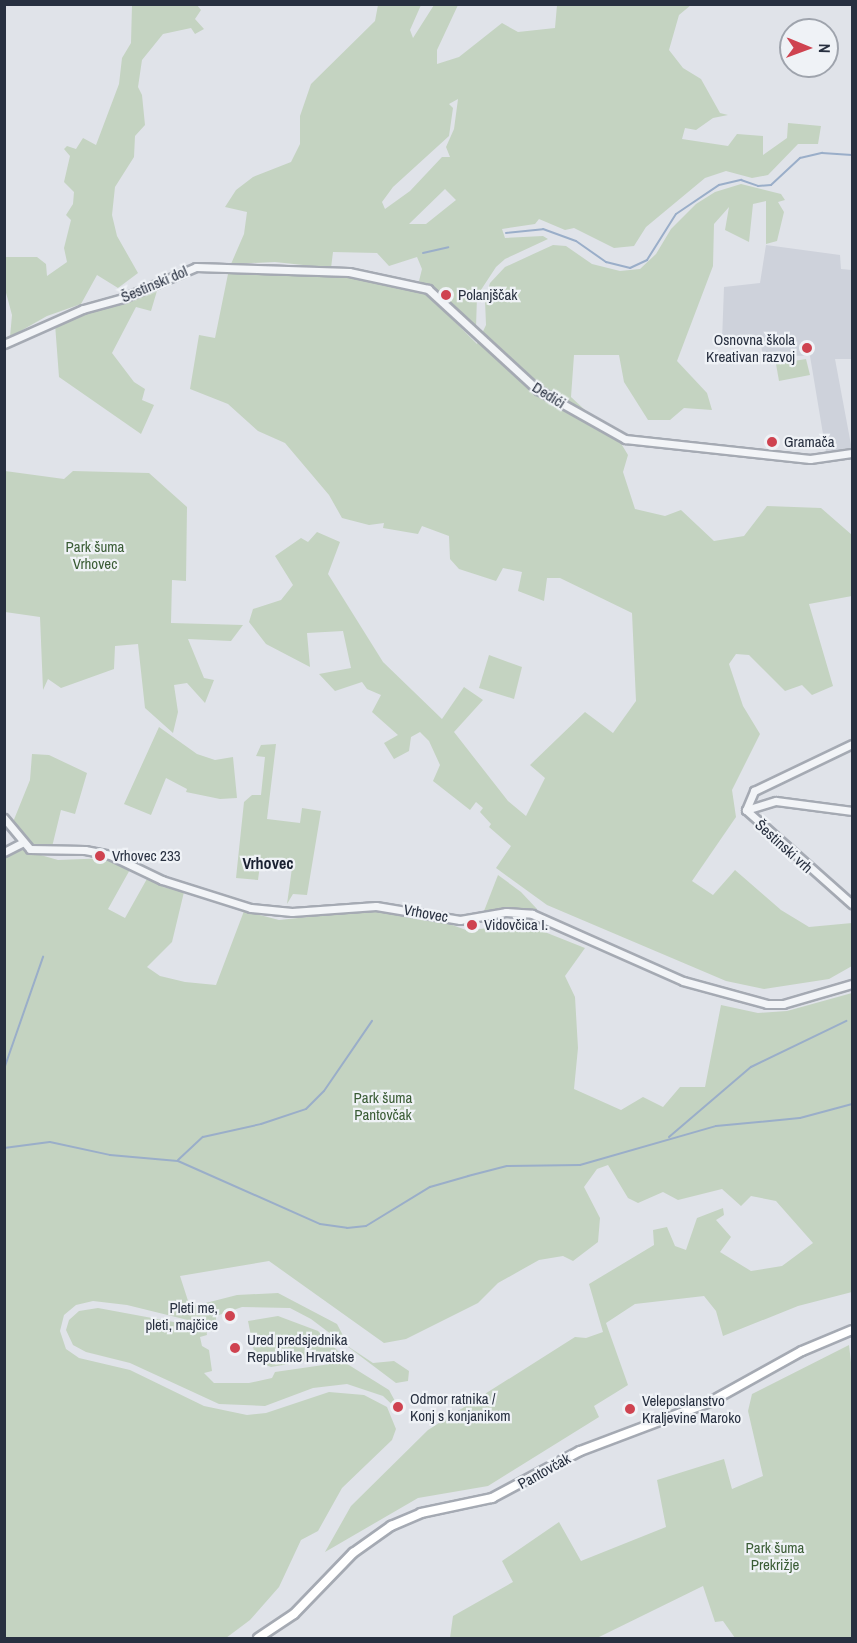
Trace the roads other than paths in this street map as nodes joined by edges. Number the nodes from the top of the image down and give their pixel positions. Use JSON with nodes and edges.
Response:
{"nodes":[{"id":1,"x":275,"y":271,"type":"joint"},
{"id":2,"x":4,"y":344,"type":"edge"},
{"id":3,"x":852,"y":453,"type":"edge"},
{"id":4,"x":852,"y":744,"type":"edge"},
{"id":5,"x":746,"y":810,"type":"junction"},
{"id":6,"x":852,"y":811,"type":"edge"},
{"id":7,"x":4,"y":818,"type":"edge"},
{"id":8,"x":22,"y":843,"type":"junction"},
{"id":9,"x":4,"y":852,"type":"edge"},
{"id":10,"x":852,"y":904,"type":"edge"},
{"id":11,"x":852,"y":984,"type":"edge"},
{"id":12,"x":852,"y":1330,"type":"edge"},
{"id":13,"x":258,"y":1638,"type":"edge"}],
"edges":[{"from":1,"to":2,"type":"street","name":"Šestinski dol"},
{"from":1,"to":3,"type":"street","name":"Dedići"},
{"from":4,"to":5,"type":"street"},
{"from":5,"to":6,"type":"street","name":"Šestinski vrh"},
{"from":5,"to":10,"type":"street","name":"Šestinski vrh"},
{"from":7,"to":8,"type":"street"},
{"from":8,"to":9,"type":"street"},
{"from":8,"to":11,"type":"street","name":"Vrhovec"},
{"from":12,"to":13,"type":"main road","name":"Pantovčak"}]}
